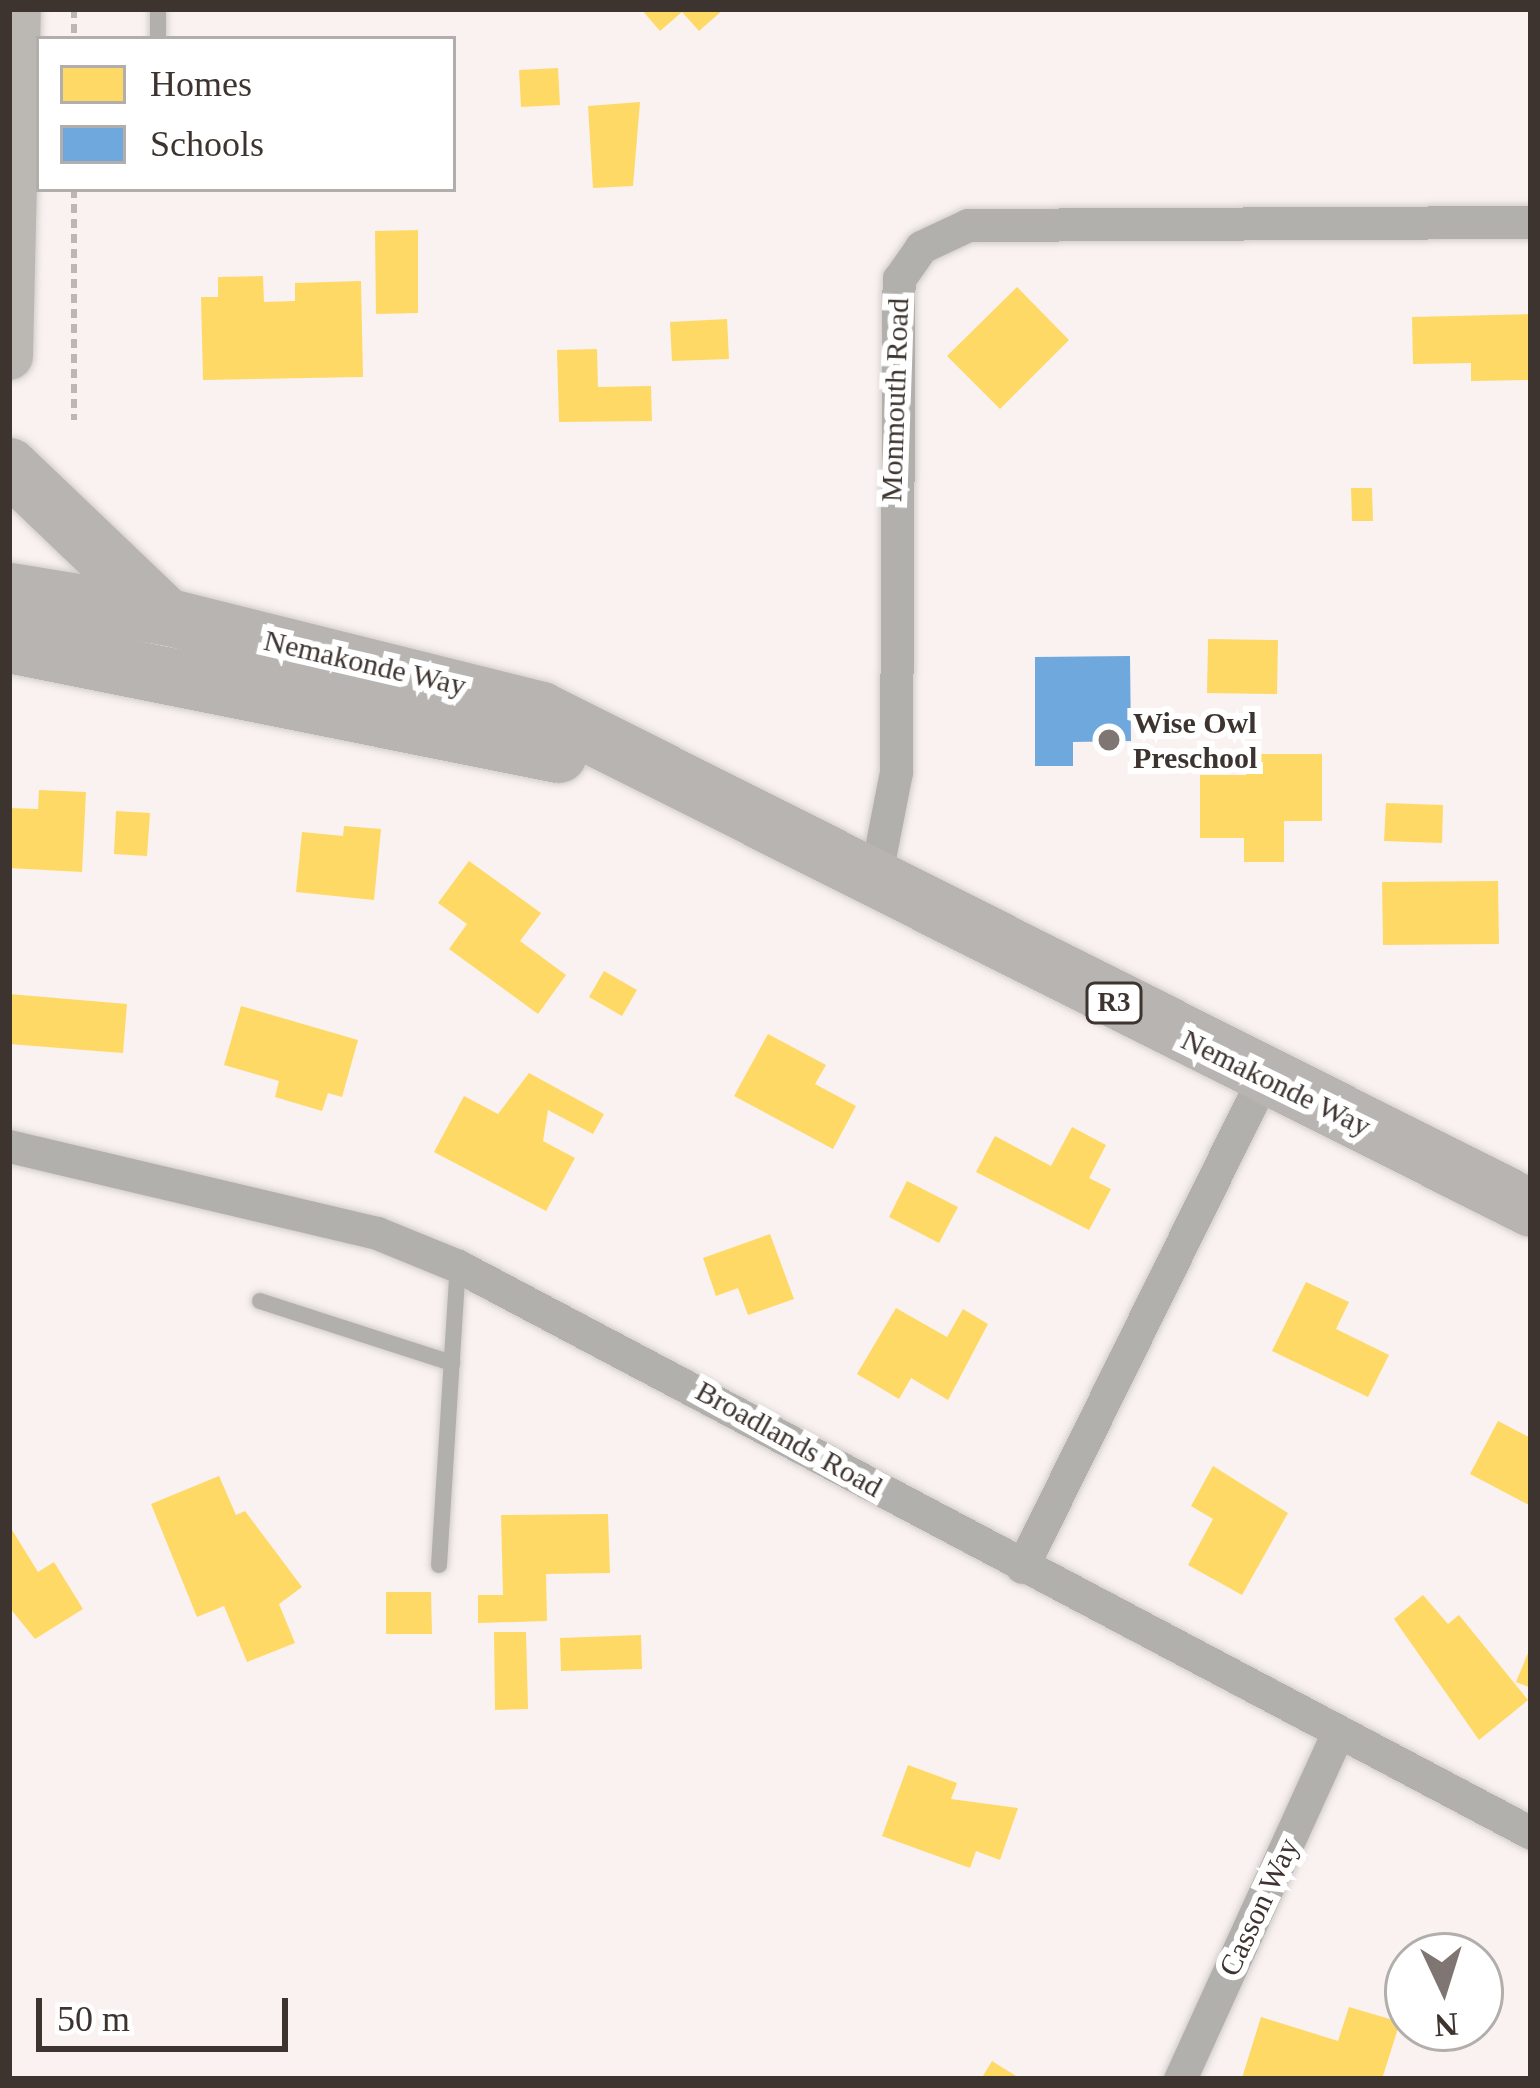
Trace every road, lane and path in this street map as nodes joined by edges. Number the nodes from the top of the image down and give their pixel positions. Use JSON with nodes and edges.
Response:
{"nodes":[{"id":1,"x":17,"y":9,"type":"edge"},
{"id":2,"x":26,"y":152,"type":"edge"},
{"id":3,"x":74,"y":192,"type":"edge"},
{"id":4,"x":1531,"y":221,"type":"edge"},
{"id":5,"x":9,"y":356,"type":"edge"},
{"id":6,"x":74,"y":420,"type":"dead end"},
{"id":7,"x":9,"y":466,"type":"edge"},
{"id":8,"x":9,"y":591,"type":"edge"},
{"id":9,"x":169,"y":617,"type":"junction"},
{"id":10,"x":9,"y":644,"type":"edge"},
{"id":11,"x":701,"y":792,"type":"junction"},
{"id":12,"x":874,"y":884,"type":"junction"},
{"id":13,"x":1264,"y":1077,"type":"junction"},
{"id":14,"x":9,"y":1147,"type":"edge"},
{"id":15,"x":1531,"y":1208,"type":"edge"},
{"id":16,"x":458,"y":1266,"type":"junction"},
{"id":17,"x":260,"y":1301,"type":"dead end"},
{"id":18,"x":452,"y":1363,"type":"junction"},
{"id":19,"x":439,"y":1565,"type":"dead end"},
{"id":20,"x":1022,"y":1567,"type":"junction"},
{"id":21,"x":1337,"y":1735,"type":"junction"},
{"id":22,"x":1531,"y":1833,"type":"edge"},
{"id":23,"x":1180,"y":2079,"type":"edge"}],
"edges":[{"from":1,"to":2,"type":"main road"},
{"from":2,"to":5,"type":"main road"},
{"from":3,"to":6,"type":"path"},
{"from":4,"to":12,"type":"street","name":"Monmouth Road"},
{"from":7,"to":9,"type":"highway"},
{"from":8,"to":9,"type":"highway","name":"Nemakonde Way","number":"R3"},
{"from":9,"to":11,"type":"highway","name":"Nemakonde Way","number":"R3"},
{"from":10,"to":11,"type":"highway","name":"Nemakonde Way","number":"R3"},
{"from":11,"to":12,"type":"highway","name":"Nemakonde Way","number":"R3"},
{"from":12,"to":13,"type":"highway","name":"Nemakonde Way","number":"R3"},
{"from":13,"to":15,"type":"highway","name":"Nemakonde Way","number":"R3"},
{"from":13,"to":20,"type":"street"},
{"from":14,"to":16,"type":"street","name":"Broadlands Road"},
{"from":16,"to":18,"type":"lane"},
{"from":16,"to":20,"type":"street","name":"Broadlands Road"},
{"from":17,"to":18,"type":"lane"},
{"from":18,"to":19,"type":"lane"},
{"from":20,"to":21,"type":"street","name":"Broadlands Road"},
{"from":21,"to":22,"type":"street","name":"Broadlands Road"},
{"from":21,"to":23,"type":"street","name":"Casson Way"}]}
